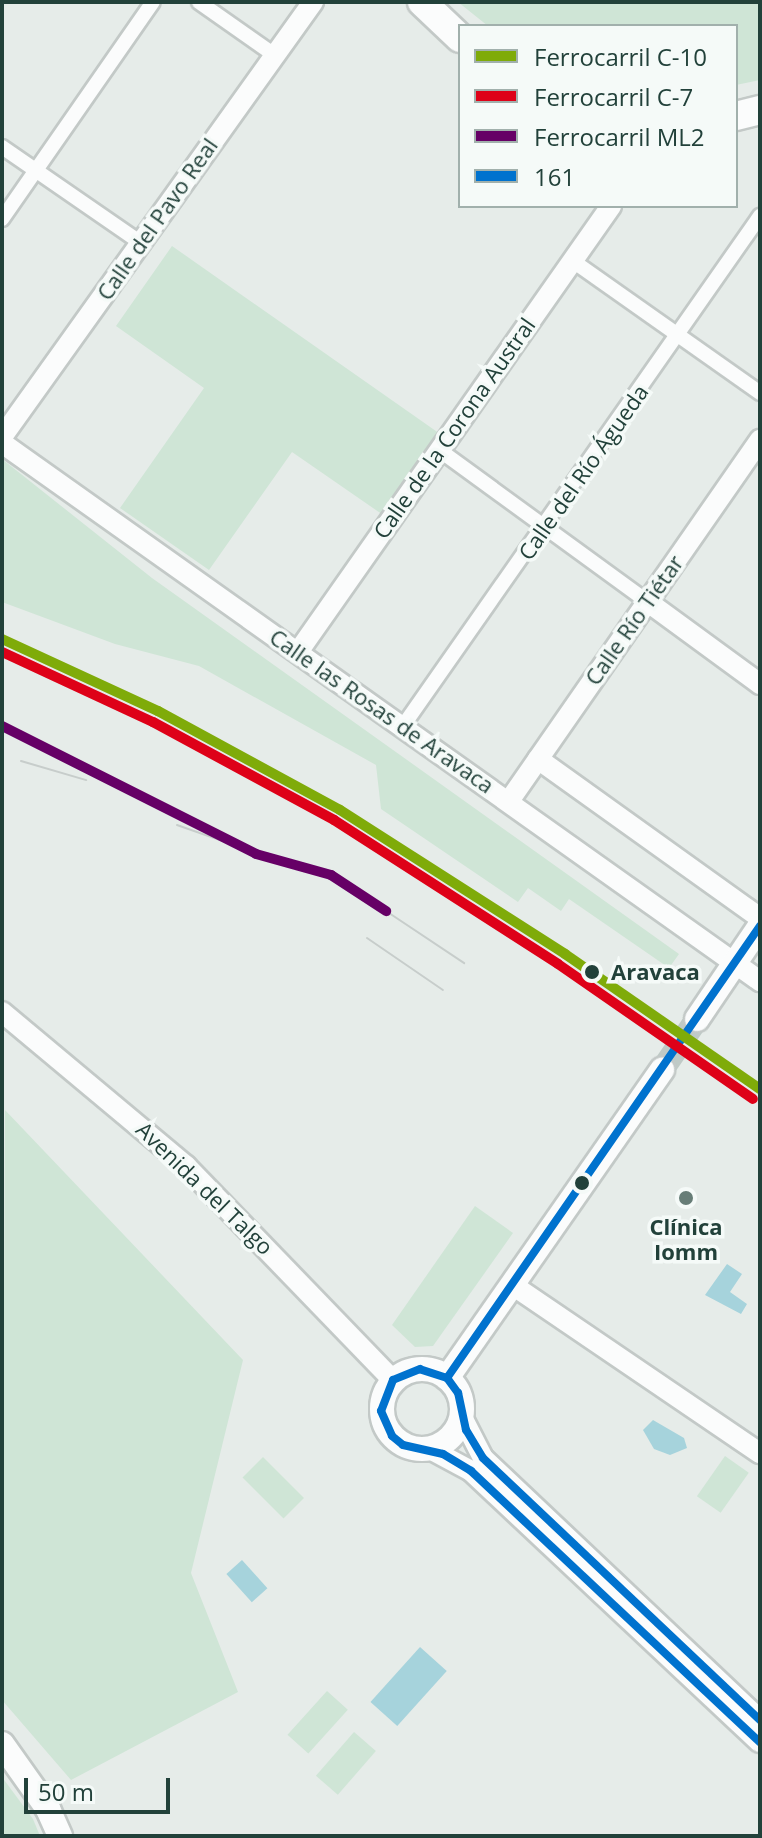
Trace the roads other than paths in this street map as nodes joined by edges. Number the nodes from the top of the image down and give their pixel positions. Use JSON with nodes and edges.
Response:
{"nodes":[{"id":1,"x":153,"y":2,"type":"edge"},
{"id":2,"x":199,"y":2,"type":"edge"},
{"id":3,"x":313,"y":2,"type":"edge"},
{"id":4,"x":422,"y":2,"type":"edge"},
{"id":5,"x":458,"y":36,"type":"edge"},
{"id":6,"x":273,"y":54,"type":"junction"},
{"id":7,"x":760,"y":110,"type":"edge"},
{"id":8,"x":738,"y":116,"type":"edge"},
{"id":9,"x":2,"y":147,"type":"edge"},
{"id":10,"x":36,"y":171,"type":"junction"},
{"id":11,"x":610,"y":208,"type":"edge"},
{"id":12,"x":760,"y":216,"type":"edge"},
{"id":13,"x":2,"y":219,"type":"edge"},
{"id":14,"x":141,"y":243,"type":"junction"},
{"id":15,"x":573,"y":261,"type":"junction"},
{"id":16,"x":679,"y":335,"type":"junction"},
{"id":17,"x":760,"y":393,"type":"edge"},
{"id":18,"x":2,"y":437,"type":"edge"},
{"id":19,"x":760,"y":440,"type":"edge"},
{"id":20,"x":2,"y":443,"type":"edge"},
{"id":21,"x":438,"y":449,"type":"junction"},
{"id":22,"x":545,"y":526,"type":"junction"},
{"id":23,"x":648,"y":602,"type":"junction"},
{"id":24,"x":298,"y":652,"type":"junction"},
{"id":25,"x":760,"y":684,"type":"edge"},
{"id":26,"x":403,"y":726,"type":"junction"},
{"id":27,"x":538,"y":759,"type":"junction"},
{"id":28,"x":509,"y":801,"type":"junction"},
{"id":29,"x":760,"y":918,"type":"edge"},
{"id":30,"x":760,"y":926,"type":"edge"},
{"id":31,"x":734,"y":963,"type":"junction"},
{"id":32,"x":760,"y":981,"type":"edge"},
{"id":33,"x":2,"y":1012,"type":"edge"},
{"id":34,"x":697,"y":1019,"type":"tunnel mouth"},
{"id":35,"x":662,"y":1070,"type":"tunnel mouth"},
{"id":36,"x":511,"y":1284,"type":"junction"},
{"id":37,"x":447,"y":1378,"type":"junction"},
{"id":38,"x":393,"y":1380,"type":"junction"},
{"id":39,"x":461,"y":1415,"type":"junction"},
{"id":40,"x":430,"y":1449,"type":"junction"},
{"id":41,"x":760,"y":1453,"type":"edge"},
{"id":42,"x":760,"y":1720,"type":"edge"},
{"id":43,"x":760,"y":1742,"type":"edge"},
{"id":44,"x":2,"y":1744,"type":"edge"},
{"id":45,"x":60,"y":1836,"type":"edge"}],
"edges":[{"from":1,"to":10,"type":"street"},
{"from":2,"to":6,"type":"street"},
{"from":3,"to":6,"type":"street","name":"Calle del Pavo Real"},
{"from":4,"to":5,"type":"main road"},
{"from":6,"to":14,"type":"street","name":"Calle del Pavo Real"},
{"from":7,"to":8,"type":"main road"},
{"from":9,"to":10,"type":"street"},
{"from":10,"to":13,"type":"street"},
{"from":10,"to":14,"type":"street"},
{"from":11,"to":15,"type":"street","name":"Calle de la Corona Austral"},
{"from":12,"to":16,"type":"street","name":"Calle del Río Águeda"},
{"from":14,"to":18,"type":"street","name":"Calle del Pavo Real"},
{"from":15,"to":16,"type":"street"},
{"from":15,"to":21,"type":"street","name":"Calle de la Corona Austral"},
{"from":16,"to":17,"type":"street"},
{"from":16,"to":22,"type":"street","name":"Calle del Río Águeda"},
{"from":19,"to":23,"type":"street","name":"Calle Río Tiétar"},
{"from":20,"to":24,"type":"street","name":"Calle las Rosas de Aravaca"},
{"from":21,"to":22,"type":"street"},
{"from":21,"to":24,"type":"street","name":"Calle de la Corona Austral"},
{"from":22,"to":23,"type":"street"},
{"from":22,"to":26,"type":"street","name":"Calle del Río Águeda"},
{"from":23,"to":25,"type":"street"},
{"from":23,"to":27,"type":"street","name":"Calle Río Tiétar"},
{"from":24,"to":26,"type":"street","name":"Calle las Rosas de Aravaca"},
{"from":26,"to":28,"type":"street","name":"Calle las Rosas de Aravaca"},
{"from":27,"to":28,"type":"street","name":"Calle Río Tiétar"},
{"from":27,"to":29,"type":"street"},
{"from":28,"to":31,"type":"street","name":"Calle las Rosas de Aravaca"},
{"from":30,"to":31,"type":"street"},
{"from":31,"to":32,"type":"street","name":"Calle las Rosas de Aravaca"},
{"from":31,"to":34,"type":"street"},
{"from":33,"to":38,"type":"street","name":"Avenida del Talgo"},
{"from":35,"to":36,"type":"street"},
{"from":36,"to":37,"type":"street"},
{"from":36,"to":41,"type":"street"},
{"from":37,"to":38,"type":"street"},
{"from":37,"to":39,"type":"street"},
{"from":38,"to":40,"type":"street"},
{"from":39,"to":40,"type":"street"},
{"from":39,"to":42,"type":"street"},
{"from":40,"to":43,"type":"street"},
{"from":44,"to":45,"type":"street"}]}
